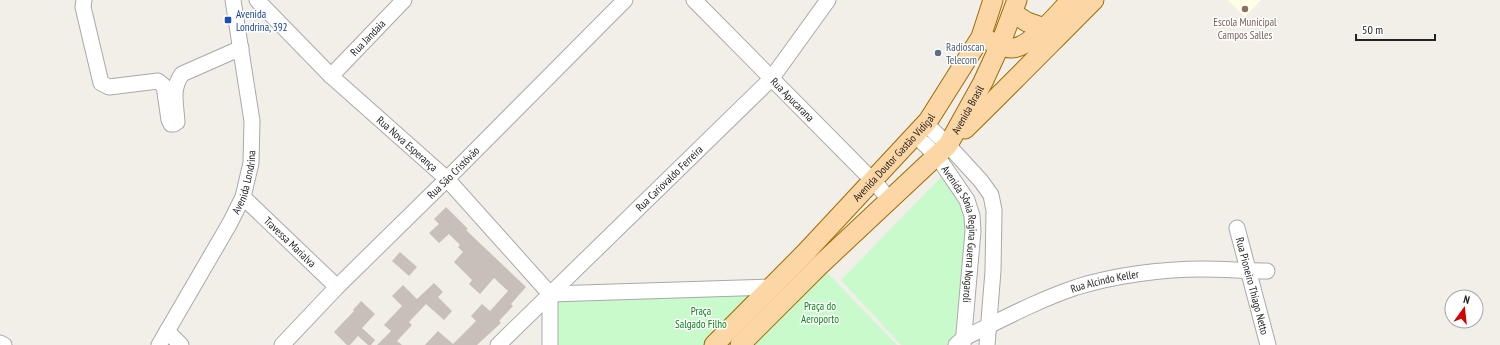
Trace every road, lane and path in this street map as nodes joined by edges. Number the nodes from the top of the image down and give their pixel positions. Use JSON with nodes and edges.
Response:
{"nodes":[{"id":1,"x":84,"y":0,"type":"edge"},
{"id":2,"x":232,"y":0,"type":"edge"},
{"id":3,"x":256,"y":0,"type":"edge"},
{"id":4,"x":404,"y":0,"type":"edge"},
{"id":5,"x":626,"y":0,"type":"edge"},
{"id":6,"x":694,"y":0,"type":"edge"},
{"id":7,"x":828,"y":0,"type":"edge"},
{"id":8,"x":993,"y":0,"type":"edge"},
{"id":9,"x":1071,"y":0,"type":"edge"},
{"id":10,"x":1094,"y":0,"type":"edge"},
{"id":11,"x":1015,"y":7,"type":"edge"},
{"id":12,"x":1044,"y":28,"type":"junction"},
{"id":13,"x":981,"y":37,"type":"junction"},
{"id":14,"x":1010,"y":46,"type":"junction"},
{"id":15,"x":241,"y":48,"type":"junction"},
{"id":16,"x":1032,"y":61,"type":"junction"},
{"id":17,"x":331,"y":76,"type":"junction"},
{"id":18,"x":771,"y":79,"type":"junction"},
{"id":19,"x":921,"y":130,"type":"junction"},
{"id":20,"x":942,"y":150,"type":"junction"},
{"id":21,"x":447,"y":179,"type":"junction"},
{"id":22,"x":873,"y":182,"type":"junction"},
{"id":23,"x":243,"y":197,"type":"junction"},
{"id":24,"x":890,"y":201,"type":"junction"},
{"id":25,"x":1237,"y":228,"type":"dead end"},
{"id":26,"x":1248,"y":271,"type":"junction"},
{"id":27,"x":1267,"y":272,"type":"dead end"},
{"id":28,"x":337,"y":287,"type":"junction"},
{"id":29,"x":772,"y":287,"type":"junction"},
{"id":30,"x":550,"y":294,"type":"junction"},
{"id":31,"x":988,"y":326,"type":"junction"},
{"id":32,"x":167,"y":331,"type":"junction"},
{"id":33,"x":0,"y":343,"type":"edge"},
{"id":34,"x":961,"y":343,"type":"edge"},
{"id":35,"x":4,"y":345,"type":"edge"},
{"id":36,"x":159,"y":345,"type":"edge"},
{"id":37,"x":181,"y":345,"type":"edge"},
{"id":38,"x":282,"y":345,"type":"edge"},
{"id":39,"x":498,"y":345,"type":"edge"},
{"id":40,"x":550,"y":345,"type":"edge"},
{"id":41,"x":714,"y":345,"type":"edge"},
{"id":42,"x":740,"y":345,"type":"edge"},
{"id":43,"x":987,"y":345,"type":"edge"},
{"id":44,"x":1268,"y":345,"type":"edge"}],
"edges":[{"from":1,"to":15,"type":"street"},
{"from":2,"to":15,"type":"street","name":"Avenida Londrina"},
{"from":3,"to":17,"type":"street","name":"Rua Nova Esperança"},
{"from":4,"to":17,"type":"street","name":"Rua Jandaia"},
{"from":5,"to":21,"type":"street","name":"Rua São Cristóvão"},
{"from":6,"to":18,"type":"street","name":"Rua Apucarana"},
{"from":7,"to":18,"type":"street","name":"Rua Cariovaldo Ferreira"},
{"from":8,"to":13,"type":"main road"},
{"from":9,"to":12,"type":"main road"},
{"from":10,"to":16,"type":"main road"},
{"from":11,"to":12,"type":"main road"},
{"from":11,"to":14,"type":"main road","name":"Avenida Brasil"},
{"from":12,"to":14,"type":"main road"},
{"from":13,"to":14,"type":"main road"},
{"from":13,"to":19,"type":"main road","name":"Avenida Doutor Gastão Vidigal"},
{"from":14,"to":16,"type":"main road"},
{"from":14,"to":20,"type":"main road","name":"Avenida Brasil"},
{"from":15,"to":23,"type":"street","name":"Avenida Londrina"},
{"from":16,"to":20,"type":"main road"},
{"from":17,"to":21,"type":"street","name":"Rua Nova Esperança"},
{"from":18,"to":22,"type":"street","name":"Rua Apucarana"},
{"from":18,"to":30,"type":"street","name":"Rua Cariovaldo Ferreira"},
{"from":19,"to":20,"type":"street","name":"Avenida Sônia Regina Guerra Nogaroli"},
{"from":19,"to":22,"type":"main road","name":"Avenida Doutor Gastão Vidigal"},
{"from":20,"to":24,"type":"main road","name":"Avenida Brasil"},
{"from":20,"to":31,"type":"street","name":"Avenida Sônia Regina Guerra Nogaroli"},
{"from":20,"to":34,"type":"street","name":"Avenida Sônia Regina Guerra Nogaroli"},
{"from":21,"to":28,"type":"street","name":"Rua São Cristóvão"},
{"from":21,"to":30,"type":"street","name":"Rua Nova Esperança"},
{"from":22,"to":24,"type":"street","name":"Rua Apucarana"},
{"from":22,"to":29,"type":"main road","name":"Avenida Doutor Gastão Vidigal"},
{"from":23,"to":28,"type":"street","name":"Travessa Marialva"},
{"from":23,"to":32,"type":"street","name":"Avenida Londrina"},
{"from":24,"to":42,"type":"main road"},
{"from":25,"to":26,"type":"street","name":"Rua Pioneiro Thiago Netto"},
{"from":26,"to":27,"type":"street","name":"Rua Alcindo Keller"},
{"from":26,"to":31,"type":"street","name":"Rua Alcindo Keller"},
{"from":26,"to":44,"type":"street","name":"Rua Pioneiro Thiago Netto"},
{"from":28,"to":38,"type":"street","name":"Rua São Cristóvão"},
{"from":29,"to":30,"type":"street"},
{"from":29,"to":41,"type":"main road","name":"Avenida Doutor Gastão Vidigal"},
{"from":30,"to":39,"type":"street","name":"Rua Cariovaldo Ferreira"},
{"from":30,"to":40,"type":"street"},
{"from":31,"to":34,"type":"street","name":"Rua Alcindo Keller"},
{"from":31,"to":43,"type":"street","name":"Avenida Sônia Regina Guerra Nogaroli"},
{"from":32,"to":36,"type":"street","name":"Avenida Londrina"},
{"from":32,"to":37,"type":"street"},
{"from":33,"to":35,"type":"street"}]}
